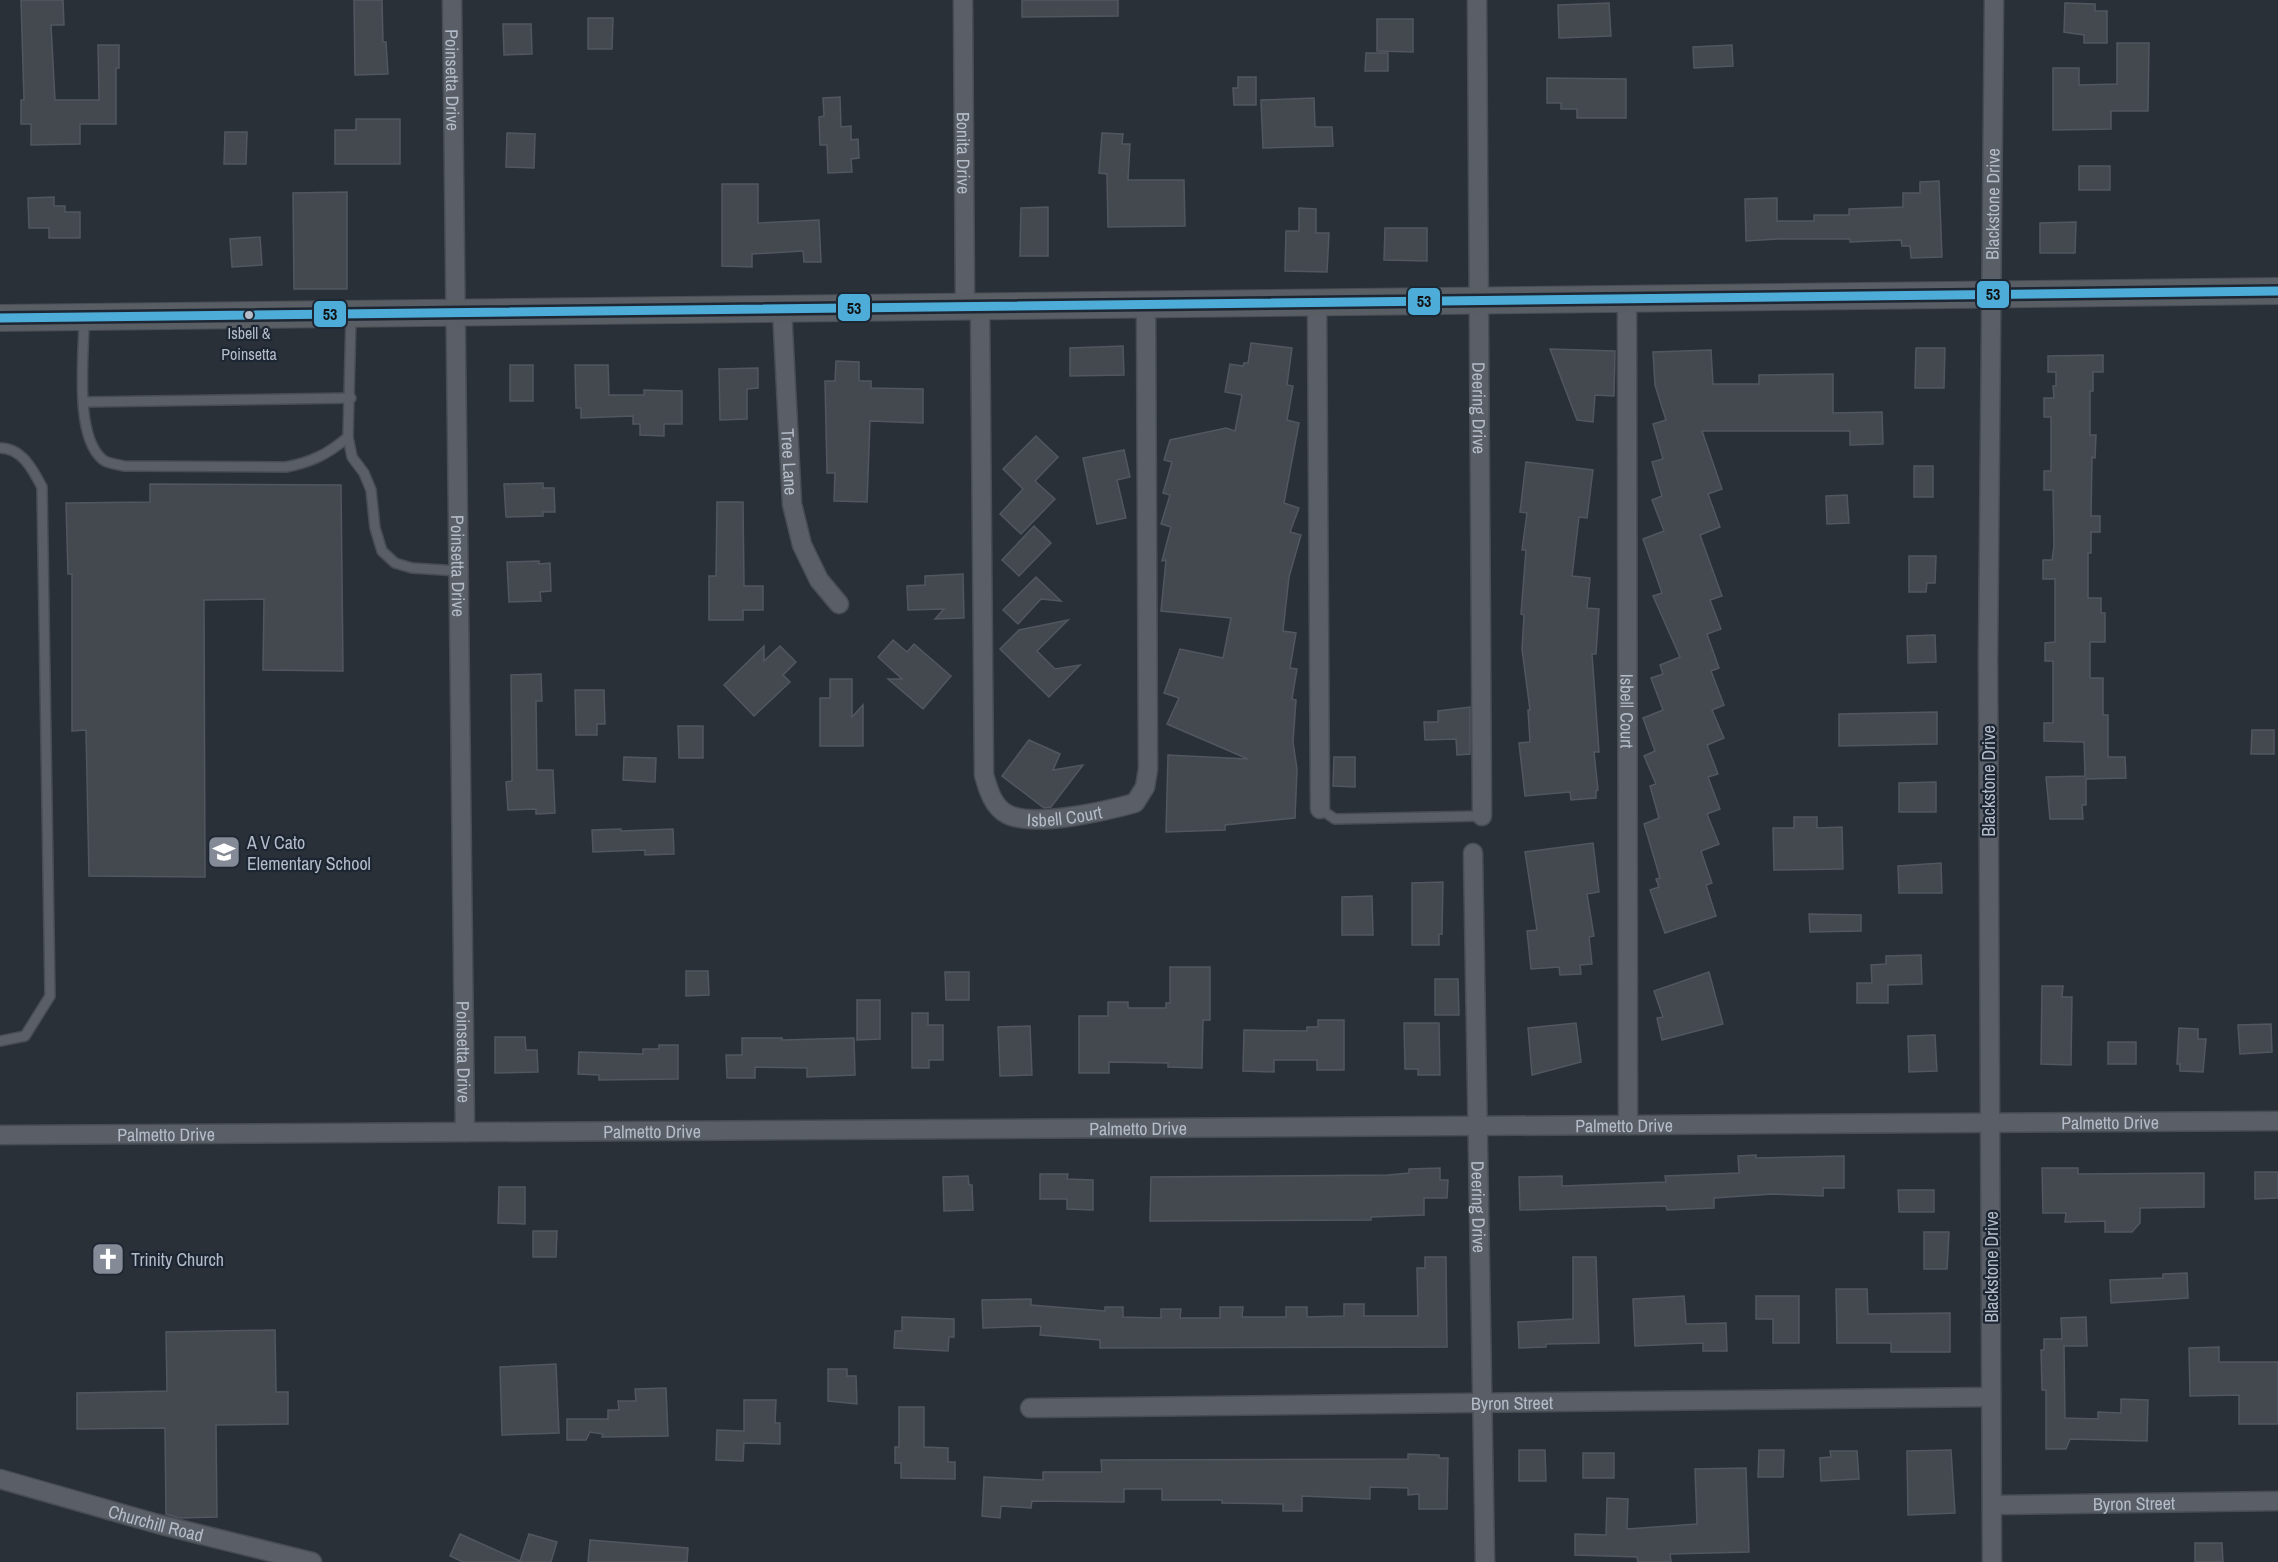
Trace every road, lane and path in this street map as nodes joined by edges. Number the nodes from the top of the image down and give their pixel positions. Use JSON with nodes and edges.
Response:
{"nodes":[{"id":1,"x":452,"y":0,"type":"edge"},
{"id":2,"x":963,"y":0,"type":"edge"},
{"id":3,"x":1477,"y":0,"type":"edge"},
{"id":4,"x":1994,"y":0,"type":"edge"},
{"id":5,"x":2278,"y":291,"type":"edge"},
{"id":6,"x":1992,"y":294,"type":"junction"},
{"id":7,"x":1627,"y":299,"type":"junction"},
{"id":8,"x":1480,"y":300,"type":"junction"},
{"id":9,"x":1317,"y":302,"type":"junction"},
{"id":10,"x":1146,"y":304,"type":"junction"},
{"id":11,"x":973,"y":307,"type":"junction"},
{"id":12,"x":782,"y":309,"type":"junction"},
{"id":13,"x":456,"y":312,"type":"junction"},
{"id":14,"x":351,"y":314,"type":"junction"},
{"id":15,"x":84,"y":317,"type":"junction"},
{"id":16,"x":0,"y":318,"type":"edge"},
{"id":17,"x":351,"y":398,"type":"junction"},
{"id":18,"x":84,"y":402,"type":"junction"},
{"id":19,"x":348,"y":437,"type":"junction"},
{"id":20,"x":0,"y":448,"type":"edge"},
{"id":21,"x":459,"y":571,"type":"junction"},
{"id":22,"x":839,"y":604,"type":"dead end"},
{"id":23,"x":1320,"y":809,"type":"joint"},
{"id":24,"x":1482,"y":816,"type":"joint"},
{"id":25,"x":1473,"y":852,"type":"dead end"},
{"id":26,"x":0,"y":1041,"type":"edge"},
{"id":27,"x":2278,"y":1121,"type":"edge"},
{"id":28,"x":1990,"y":1123,"type":"junction"},
{"id":29,"x":1628,"y":1125,"type":"junction"},
{"id":30,"x":1479,"y":1126,"type":"junction"},
{"id":31,"x":465,"y":1132,"type":"junction"},
{"id":32,"x":0,"y":1135,"type":"edge"},
{"id":33,"x":1991,"y":1397,"type":"junction"},
{"id":34,"x":1483,"y":1403,"type":"junction"},
{"id":35,"x":1030,"y":1408,"type":"dead end"},
{"id":36,"x":0,"y":1479,"type":"edge"},
{"id":37,"x":2278,"y":1501,"type":"edge"},
{"id":38,"x":1992,"y":1505,"type":"junction"},
{"id":39,"x":312,"y":1562,"type":"edge"},
{"id":40,"x":1485,"y":1562,"type":"edge"},
{"id":41,"x":1992,"y":1562,"type":"edge"}],
"edges":[{"from":1,"to":13,"type":"street","name":"Poinsetta Drive"},
{"from":2,"to":11,"type":"street","name":"Bonita Drive"},
{"from":3,"to":8,"type":"street","name":"Deering Drive"},
{"from":4,"to":6,"type":"street","name":"Blackstone Drive"},
{"from":5,"to":6,"type":"street"},
{"from":6,"to":7,"type":"street"},
{"from":6,"to":28,"type":"street","name":"Blackstone Drive"},
{"from":7,"to":8,"type":"street"},
{"from":7,"to":29,"type":"street","name":"Isbell Court"},
{"from":8,"to":9,"type":"street"},
{"from":8,"to":24,"type":"street","name":"Deering Drive"},
{"from":9,"to":10,"type":"street"},
{"from":9,"to":23,"type":"street"},
{"from":10,"to":11,"type":"street"},
{"from":10,"to":11,"type":"street","name":"Isbell Court"},
{"from":11,"to":12,"type":"street"},
{"from":12,"to":13,"type":"street"},
{"from":12,"to":22,"type":"street","name":"Tree Lane"},
{"from":13,"to":14,"type":"street"},
{"from":13,"to":21,"type":"street","name":"Poinsetta Drive"},
{"from":14,"to":15,"type":"street"},
{"from":14,"to":17,"type":"lane"},
{"from":15,"to":16,"type":"street"},
{"from":15,"to":18,"type":"lane"},
{"from":17,"to":18,"type":"lane"},
{"from":17,"to":19,"type":"lane"},
{"from":18,"to":19,"type":"lane"},
{"from":19,"to":21,"type":"lane"},
{"from":20,"to":26,"type":"lane"},
{"from":21,"to":31,"type":"street","name":"Poinsetta Drive"},
{"from":23,"to":24,"type":"lane"},
{"from":25,"to":30,"type":"street","name":"Deering Drive"},
{"from":27,"to":28,"type":"street","name":"Palmetto Drive"},
{"from":28,"to":29,"type":"street","name":"Palmetto Drive"},
{"from":28,"to":33,"type":"street","name":"Blackstone Drive"},
{"from":29,"to":30,"type":"street","name":"Palmetto Drive"},
{"from":30,"to":31,"type":"street","name":"Palmetto Drive"},
{"from":30,"to":34,"type":"street","name":"Deering Drive"},
{"from":31,"to":32,"type":"street","name":"Palmetto Drive"},
{"from":33,"to":34,"type":"street","name":"Byron Street"},
{"from":33,"to":38,"type":"street","name":"Blackstone Drive"},
{"from":34,"to":35,"type":"street","name":"Byron Street"},
{"from":34,"to":40,"type":"street","name":"Deering Drive"},
{"from":36,"to":39,"type":"street","name":"Churchill Road"},
{"from":37,"to":38,"type":"street","name":"Byron Street"},
{"from":38,"to":41,"type":"street","name":"Blackstone Drive"}]}
